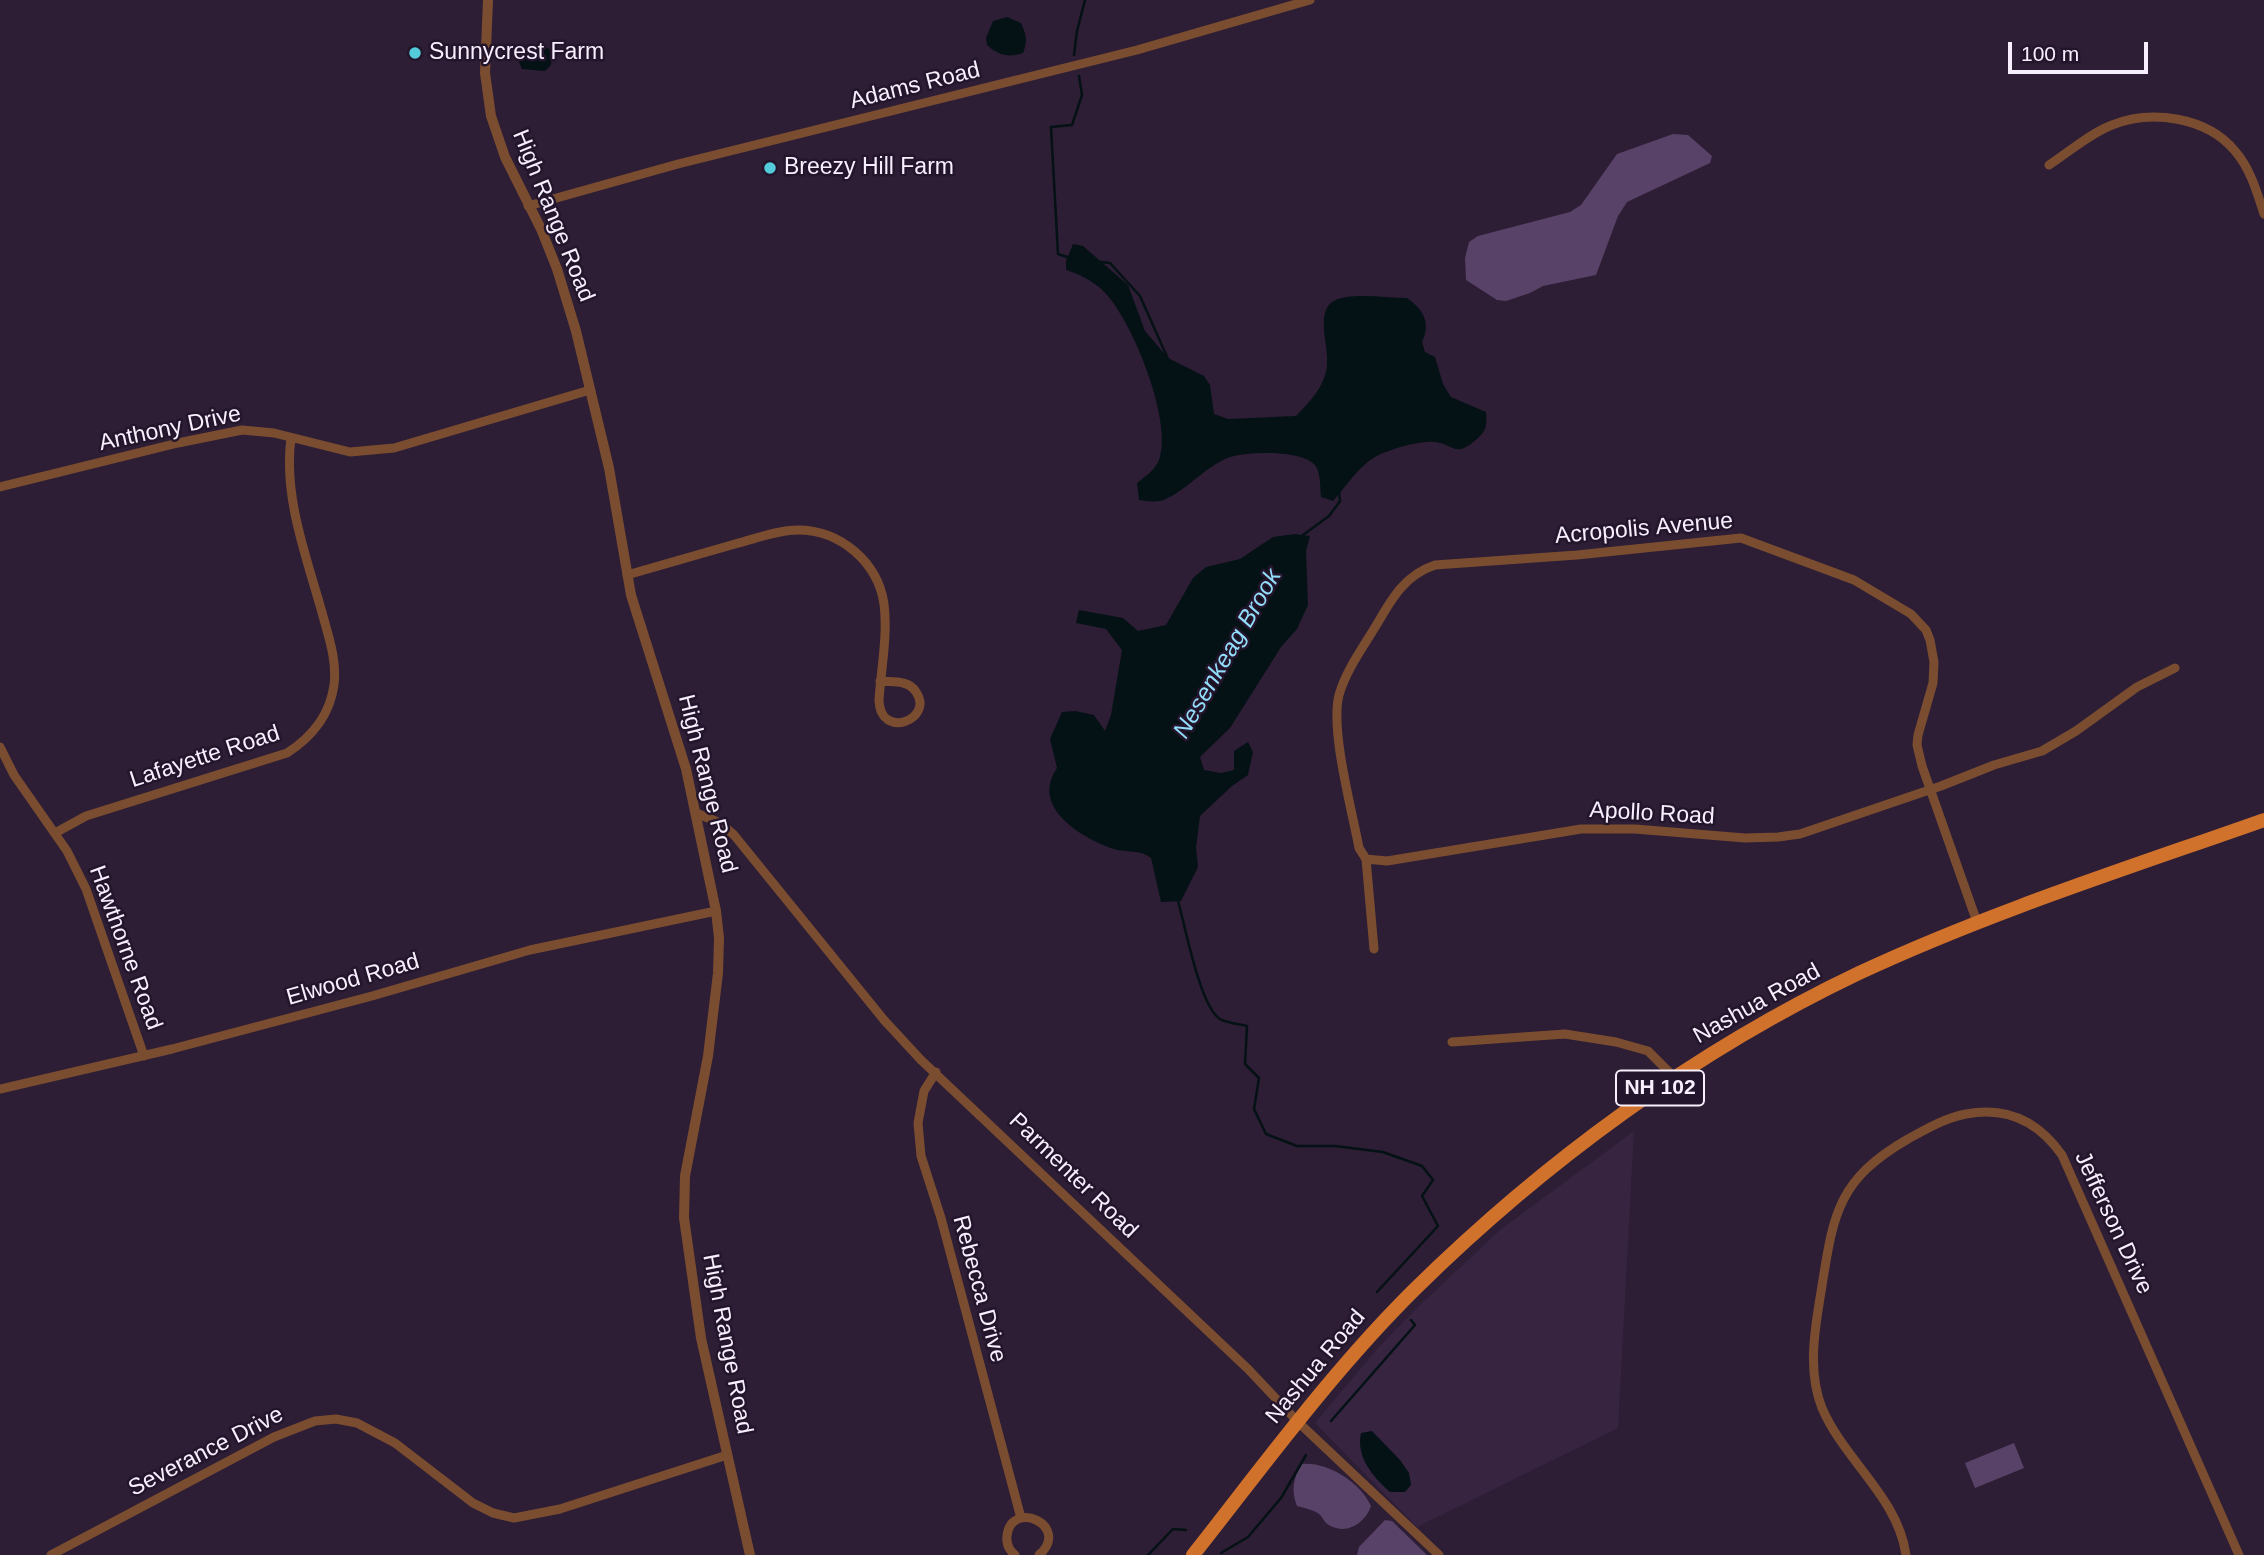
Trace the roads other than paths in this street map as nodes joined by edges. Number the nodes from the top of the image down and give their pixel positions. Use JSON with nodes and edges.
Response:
{"nodes":[{"id":1,"x":488,"y":0,"type":"edge"},
{"id":2,"x":1310,"y":0,"type":"edge"},
{"id":3,"x":2049,"y":165,"type":"dead end"},
{"id":4,"x":528,"y":206,"type":"junction"},
{"id":5,"x":2264,"y":214,"type":"edge"},
{"id":6,"x":590,"y":390,"type":"junction"},
{"id":7,"x":290,"y":438,"type":"junction"},
{"id":8,"x":0,"y":488,"type":"edge"},
{"id":9,"x":627,"y":575,"type":"junction"},
{"id":10,"x":2175,"y":668,"type":"dead end"},
{"id":11,"x":880,"y":681,"type":"junction"},
{"id":12,"x":0,"y":747,"type":"edge"},
{"id":13,"x":1931,"y":789,"type":"junction"},
{"id":14,"x":696,"y":813,"type":"junction"},
{"id":15,"x":2264,"y":820,"type":"edge"},
{"id":16,"x":55,"y":833,"type":"junction"},
{"id":17,"x":1366,"y":859,"type":"junction"},
{"id":18,"x":716,"y":911,"type":"junction"},
{"id":19,"x":1977,"y":922,"type":"junction"},
{"id":20,"x":1374,"y":949,"type":"dead end"},
{"id":21,"x":1452,"y":1042,"type":"dead end"},
{"id":22,"x":144,"y":1056,"type":"junction"},
{"id":23,"x":936,"y":1072,"type":"junction"},
{"id":24,"x":1675,"y":1078,"type":"junction"},
{"id":25,"x":0,"y":1089,"type":"edge"},
{"id":26,"x":1298,"y":1422,"type":"junction"},
{"id":27,"x":727,"y":1455,"type":"junction"},
{"id":28,"x":1021,"y":1518,"type":"junction"},
{"id":29,"x":51,"y":1555,"type":"edge"},
{"id":30,"x":750,"y":1555,"type":"edge"},
{"id":31,"x":1015,"y":1555,"type":"edge"},
{"id":32,"x":1039,"y":1555,"type":"edge"},
{"id":33,"x":1193,"y":1555,"type":"edge"},
{"id":34,"x":1439,"y":1555,"type":"edge"},
{"id":35,"x":1906,"y":1555,"type":"edge"},
{"id":36,"x":2239,"y":1555,"type":"edge"}],
"edges":[{"from":1,"to":4,"type":"street","name":"High Range Road"},
{"from":2,"to":4,"type":"street","name":"Adams Road"},
{"from":3,"to":5,"type":"street"},
{"from":4,"to":6,"type":"street","name":"High Range Road"},
{"from":6,"to":7,"type":"street","name":"Anthony Drive"},
{"from":6,"to":9,"type":"street","name":"High Range Road"},
{"from":7,"to":8,"type":"street","name":"Anthony Drive"},
{"from":7,"to":16,"type":"street","name":"Lafayette Road"},
{"from":9,"to":11,"type":"street"},
{"from":9,"to":14,"type":"street","name":"High Range Road"},
{"from":10,"to":13,"type":"street","name":"Apollo Road"},
{"from":11,"to":11,"type":"street"},
{"from":12,"to":16,"type":"street","name":"Hawthorne Road"},
{"from":13,"to":17,"type":"street","name":"Apollo Road"},
{"from":13,"to":17,"type":"street","name":"Acropolis Avenue"},
{"from":13,"to":19,"type":"street","name":"Acropolis Avenue"},
{"from":14,"to":18,"type":"street","name":"High Range Road"},
{"from":14,"to":23,"type":"street","name":"Parmenter Road"},
{"from":15,"to":19,"type":"main road","name":"Nashua Road","number":"NH 102"},
{"from":16,"to":22,"type":"street","name":"Hawthorne Road"},
{"from":17,"to":20,"type":"street"},
{"from":18,"to":22,"type":"street","name":"Elwood Road"},
{"from":18,"to":27,"type":"street","name":"High Range Road"},
{"from":19,"to":24,"type":"main road","name":"Nashua Road","number":"NH 102"},
{"from":21,"to":24,"type":"street"},
{"from":22,"to":25,"type":"street","name":"Elwood Road"},
{"from":23,"to":26,"type":"street","name":"Parmenter Road"},
{"from":23,"to":28,"type":"street","name":"Rebecca Drive"},
{"from":24,"to":26,"type":"main road","name":"Nashua Road","number":"NH 102"},
{"from":26,"to":33,"type":"main road","name":"Nashua Road","number":"NH 102"},
{"from":26,"to":34,"type":"street","name":"Parmenter Road"},
{"from":27,"to":29,"type":"street","name":"Severance Drive"},
{"from":27,"to":30,"type":"street","name":"High Range Road"},
{"from":28,"to":31,"type":"street"},
{"from":28,"to":32,"type":"street"},
{"from":35,"to":36,"type":"street","name":"Jefferson Drive"}]}
